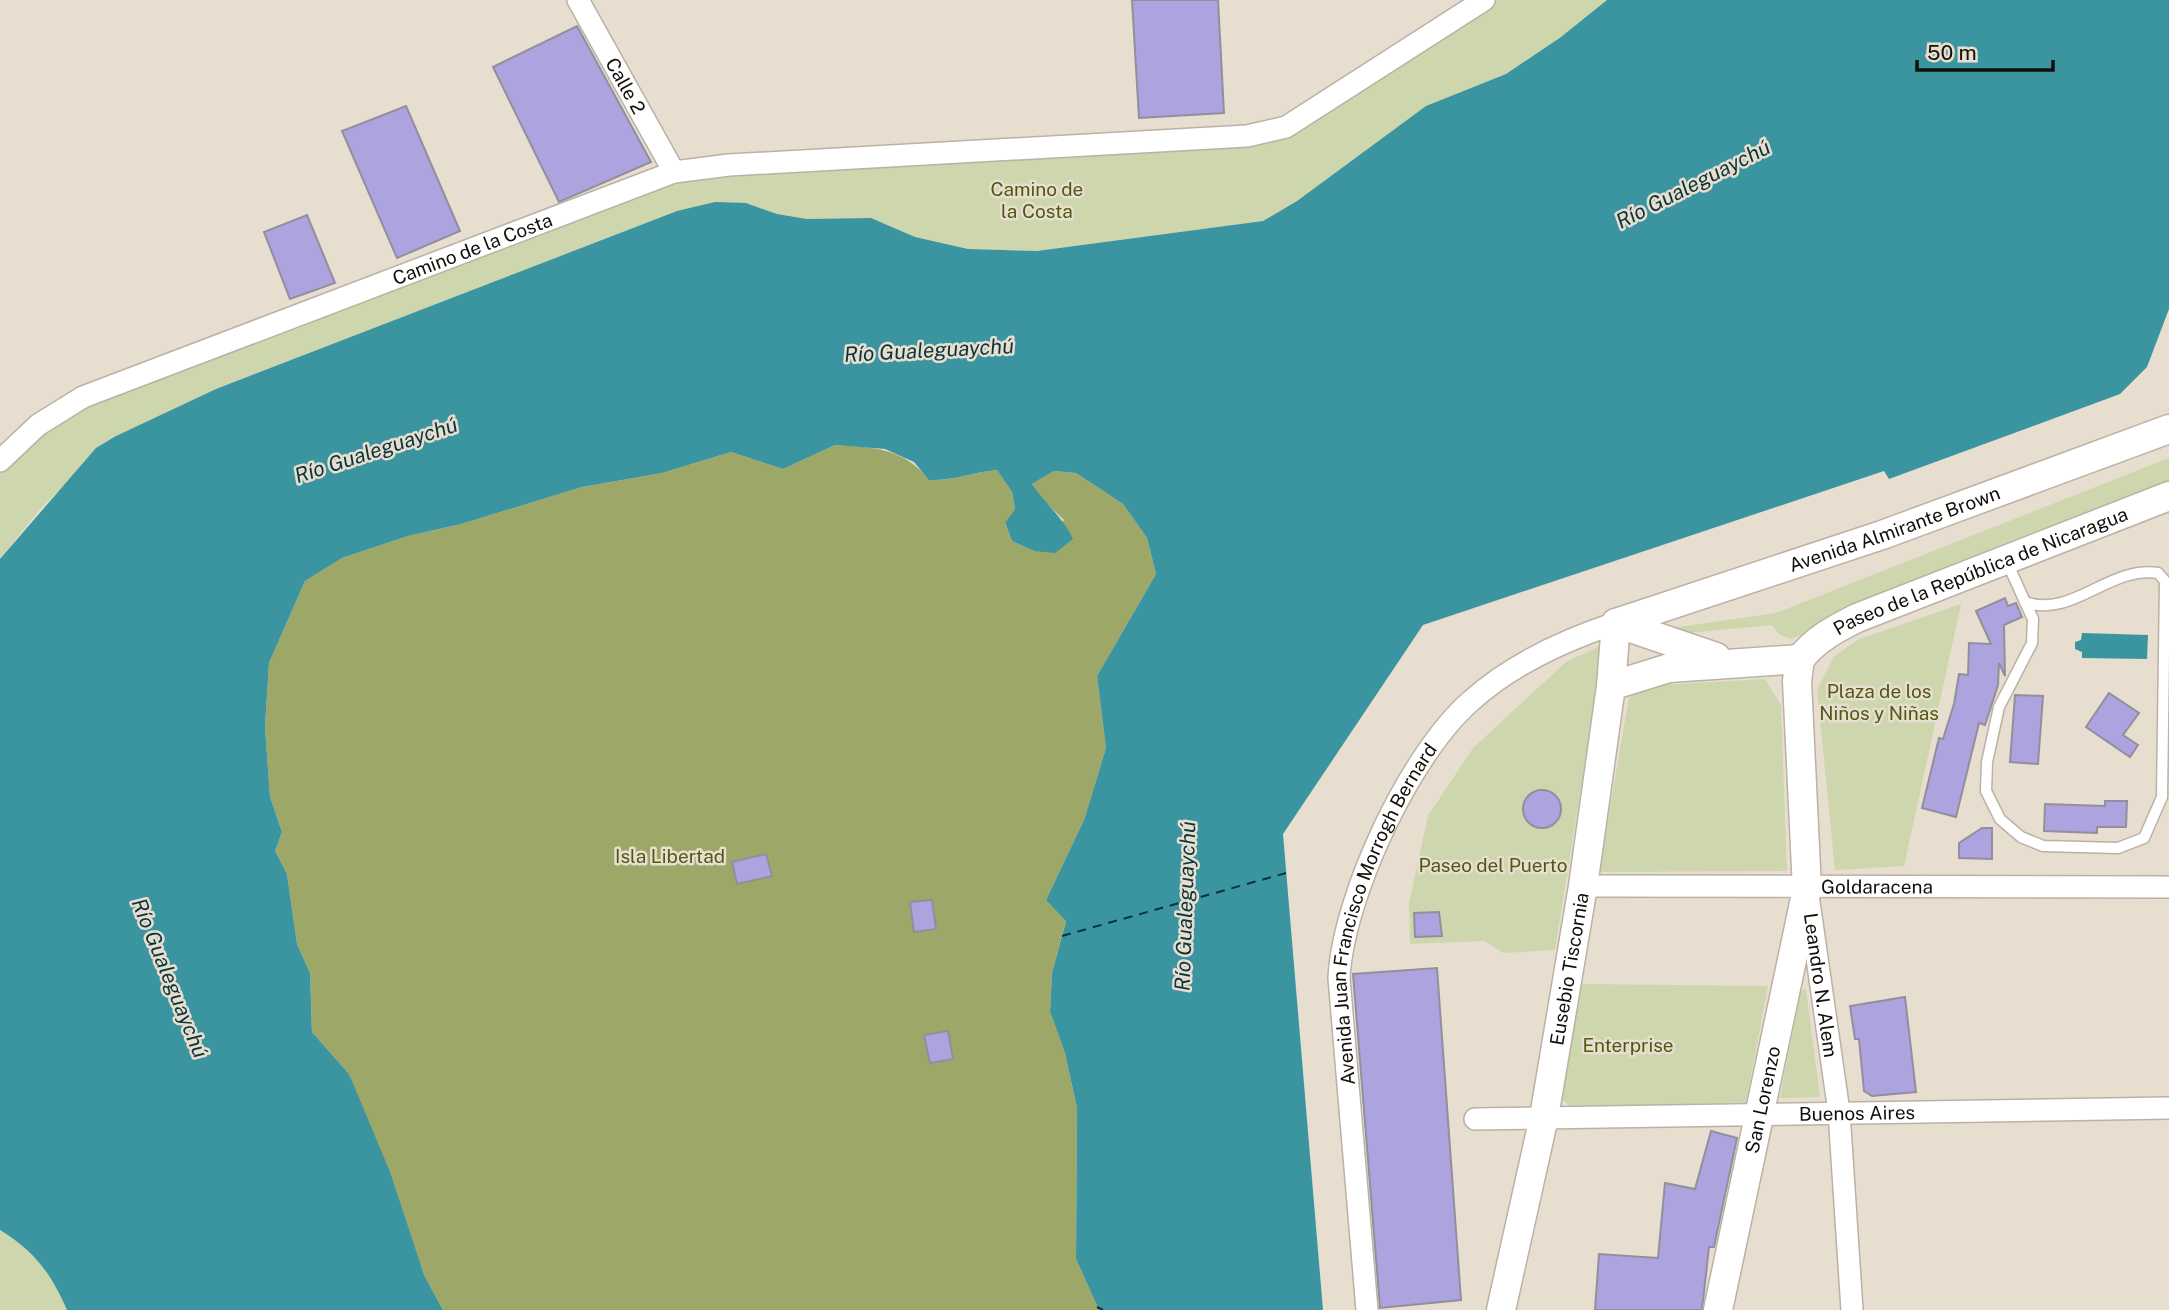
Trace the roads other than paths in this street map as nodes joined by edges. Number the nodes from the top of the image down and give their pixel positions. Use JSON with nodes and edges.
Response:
{"nodes":[{"id":1,"x":578,"y":0,"type":"edge"},
{"id":2,"x":1484,"y":0,"type":"edge"},
{"id":3,"x":674,"y":172,"type":"junction"},
{"id":4,"x":2169,"y":429,"type":"edge"},
{"id":5,"x":0,"y":461,"type":"edge"},
{"id":6,"x":2169,"y":496,"type":"edge"},
{"id":7,"x":2006,"y":560,"type":"junction"},
{"id":8,"x":2025,"y":602,"type":"junction"},
{"id":9,"x":1616,"y":623,"type":"junction"},
{"id":10,"x":1800,"y":659,"type":"junction"},
{"id":11,"x":1732,"y":662,"type":"junction"},
{"id":12,"x":1611,"y":686,"type":"junction"},
{"id":13,"x":1583,"y":886,"type":"junction"},
{"id":14,"x":2169,"y":887,"type":"edge"},
{"id":15,"x":1807,"y":888,"type":"junction"},
{"id":16,"x":2169,"y":1108,"type":"edge"},
{"id":17,"x":1839,"y":1112,"type":"junction"},
{"id":18,"x":1762,"y":1113,"type":"junction"},
{"id":19,"x":1544,"y":1117,"type":"junction"},
{"id":20,"x":1475,"y":1119,"type":"dead end"},
{"id":21,"x":1367,"y":1310,"type":"edge"},
{"id":22,"x":1501,"y":1310,"type":"edge"},
{"id":23,"x":1718,"y":1310,"type":"edge"},
{"id":24,"x":1852,"y":1310,"type":"edge"}],
"edges":[{"from":1,"to":3,"type":"street","name":"Calle 2"},
{"from":2,"to":3,"type":"street","name":"Camino de la Costa"},
{"from":3,"to":5,"type":"street","name":"Camino de la Costa"},
{"from":4,"to":9,"type":"main road","name":"Avenida Almirante Brown"},
{"from":6,"to":7,"type":"main road","name":"Paseo de la República de Nicaragua"},
{"from":7,"to":8,"type":"lane"},
{"from":7,"to":10,"type":"main road","name":"Paseo de la República de Nicaragua"},
{"from":8,"to":8,"type":"lane"},
{"from":9,"to":11,"type":"main road"},
{"from":9,"to":12,"type":"main road","name":"Eusebio Tiscornia"},
{"from":9,"to":21,"type":"street","name":"Avenida Juan Francisco Morrogh Bernard"},
{"from":10,"to":11,"type":"main road"},
{"from":10,"to":15,"type":"main road","name":"Leandro N. Alem"},
{"from":11,"to":12,"type":"main road"},
{"from":12,"to":13,"type":"main road","name":"Eusebio Tiscornia"},
{"from":13,"to":15,"type":"street","name":"Goldaracena"},
{"from":13,"to":19,"type":"main road","name":"Eusebio Tiscornia"},
{"from":14,"to":15,"type":"street","name":"Goldaracena"},
{"from":15,"to":17,"type":"street","name":"Leandro N. Alem"},
{"from":15,"to":18,"type":"main road","name":"San Lorenzo"},
{"from":16,"to":17,"type":"street","name":"Buenos Aires"},
{"from":17,"to":18,"type":"street","name":"Buenos Aires"},
{"from":17,"to":24,"type":"street","name":"Leandro N. Alem"},
{"from":18,"to":19,"type":"street","name":"Buenos Aires"},
{"from":18,"to":23,"type":"main road","name":"San Lorenzo"},
{"from":19,"to":20,"type":"street","name":"Buenos Aires"},
{"from":19,"to":22,"type":"main road","name":"Eusebio Tiscornia"}]}
